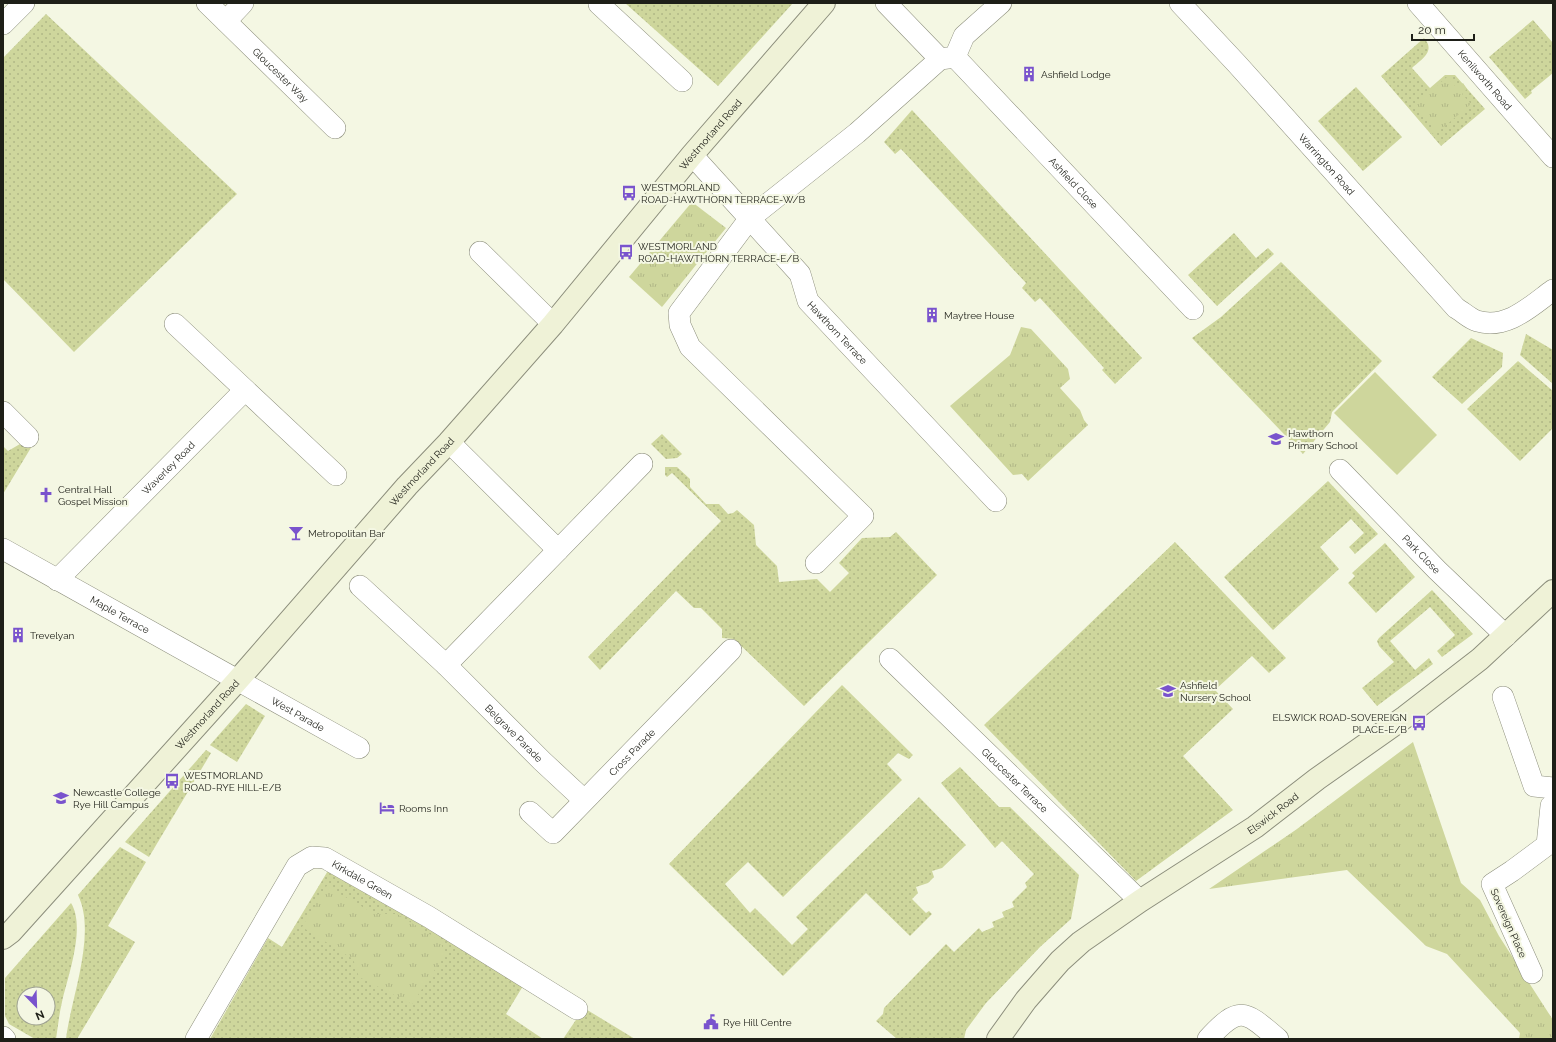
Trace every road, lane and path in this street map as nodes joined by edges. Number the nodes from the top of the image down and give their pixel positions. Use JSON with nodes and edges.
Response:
{"nodes":[{"id":1,"x":24,"y":3,"type":"edge"},
{"id":2,"x":207,"y":3,"type":"edge"},
{"id":3,"x":243,"y":3,"type":"edge"},
{"id":4,"x":599,"y":3,"type":"edge"},
{"id":5,"x":824,"y":3,"type":"edge"},
{"id":6,"x":886,"y":3,"type":"edge"},
{"id":7,"x":1000,"y":3,"type":"edge"},
{"id":8,"x":1180,"y":3,"type":"edge"},
{"id":9,"x":1418,"y":3,"type":"edge"},
{"id":10,"x":226,"y":21,"type":"junction"},
{"id":11,"x":3,"y":24,"type":"edge"},
{"id":12,"x":948,"y":58,"type":"junction"},
{"id":13,"x":682,"y":81,"type":"dead end"},
{"id":14,"x":335,"y":128,"type":"dead end"},
{"id":15,"x":692,"y":155,"type":"junction"},
{"id":16,"x":1553,"y":157,"type":"edge"},
{"id":17,"x":750,"y":218,"type":"junction"},
{"id":18,"x":480,"y":252,"type":"dead end"},
{"id":19,"x":1553,"y":290,"type":"edge"},
{"id":20,"x":1193,"y":309,"type":"dead end"},
{"id":21,"x":175,"y":324,"type":"dead end"},
{"id":22,"x":553,"y":324,"type":"junction"},
{"id":23,"x":245,"y":390,"type":"junction"},
{"id":24,"x":3,"y":412,"type":"edge"},
{"id":25,"x":28,"y":437,"type":"dead end"},
{"id":26,"x":449,"y":442,"type":"junction"},
{"id":27,"x":642,"y":464,"type":"dead end"},
{"id":28,"x":1340,"y":470,"type":"dead end"},
{"id":29,"x":336,"y":475,"type":"dead end"},
{"id":30,"x":996,"y":501,"type":"dead end"},
{"id":31,"x":3,"y":549,"type":"edge"},
{"id":32,"x":558,"y":550,"type":"junction"},
{"id":33,"x":816,"y":563,"type":"dead end"},
{"id":34,"x":57,"y":580,"type":"junction"},
{"id":35,"x":360,"y":586,"type":"dead end"},
{"id":36,"x":1553,"y":591,"type":"edge"},
{"id":37,"x":1506,"y":636,"type":"junction"},
{"id":38,"x":731,"y":650,"type":"dead end"},
{"id":39,"x":890,"y":659,"type":"dead end"},
{"id":40,"x":446,"y":665,"type":"junction"},
{"id":41,"x":237,"y":681,"type":"junction"},
{"id":42,"x":1503,"y":697,"type":"dead end"},
{"id":43,"x":359,"y":748,"type":"dead end"},
{"id":44,"x":1553,"y":788,"type":"edge"},
{"id":45,"x":584,"y":800,"type":"junction"},
{"id":46,"x":1553,"y":804,"type":"edge"},
{"id":47,"x":530,"y":812,"type":"dead end"},
{"id":48,"x":1140,"y":901,"type":"junction"},
{"id":49,"x":6,"y":940,"type":"edge"},
{"id":50,"x":1532,"y":973,"type":"dead end"},
{"id":51,"x":577,"y":1009,"type":"dead end"},
{"id":52,"x":196,"y":1039,"type":"edge"},
{"id":53,"x":998,"y":1039,"type":"edge"},
{"id":54,"x":1208,"y":1039,"type":"edge"},
{"id":55,"x":1278,"y":1039,"type":"edge"}],
"edges":[{"from":1,"to":11,"type":"street"},
{"from":2,"to":10,"type":"street","name":"Gloucester Way"},
{"from":3,"to":10,"type":"street"},
{"from":4,"to":13,"type":"street"},
{"from":5,"to":15,"type":"street","name":"Westmorland Road"},
{"from":6,"to":12,"type":"street","name":"Ashfield Close"},
{"from":7,"to":12,"type":"street"},
{"from":8,"to":19,"type":"street","name":"Warrington Road"},
{"from":9,"to":16,"type":"street","name":"Kenilworth Road"},
{"from":10,"to":14,"type":"street","name":"Gloucester Way"},
{"from":12,"to":17,"type":"street"},
{"from":12,"to":20,"type":"street","name":"Ashfield Close"},
{"from":15,"to":17,"type":"street","name":"Hawthorn Terrace"},
{"from":15,"to":22,"type":"street","name":"Westmorland Road"},
{"from":17,"to":30,"type":"street","name":"Hawthorn Terrace"},
{"from":17,"to":33,"type":"street"},
{"from":18,"to":22,"type":"street"},
{"from":21,"to":23,"type":"street"},
{"from":22,"to":26,"type":"street","name":"Westmorland Road"},
{"from":23,"to":29,"type":"street"},
{"from":23,"to":34,"type":"street","name":"Waverley Road"},
{"from":24,"to":25,"type":"street"},
{"from":26,"to":32,"type":"street"},
{"from":26,"to":41,"type":"street","name":"Westmorland Road"},
{"from":27,"to":32,"type":"street"},
{"from":28,"to":37,"type":"street","name":"Park Close"},
{"from":31,"to":34,"type":"street","name":"Maple Terrace"},
{"from":32,"to":40,"type":"street"},
{"from":34,"to":41,"type":"street","name":"Maple Terrace"},
{"from":35,"to":40,"type":"street","name":"Belgrave Parade"},
{"from":36,"to":37,"type":"street","name":"Elswick Road"},
{"from":37,"to":48,"type":"street","name":"Elswick Road"},
{"from":38,"to":45,"type":"street","name":"Cross Parade"},
{"from":39,"to":48,"type":"street","name":"Gloucester Terrace"},
{"from":40,"to":45,"type":"street","name":"Belgrave Parade"},
{"from":41,"to":43,"type":"street","name":"West Parade"},
{"from":41,"to":49,"type":"street","name":"Westmorland Road"},
{"from":42,"to":44,"type":"street"},
{"from":45,"to":47,"type":"street","name":"Cross Parade"},
{"from":46,"to":50,"type":"street","name":"Sovereign Place"},
{"from":48,"to":53,"type":"street","name":"Elswick Road"},
{"from":51,"to":52,"type":"street","name":"Kirkdale Green"},
{"from":54,"to":55,"type":"street"}]}
